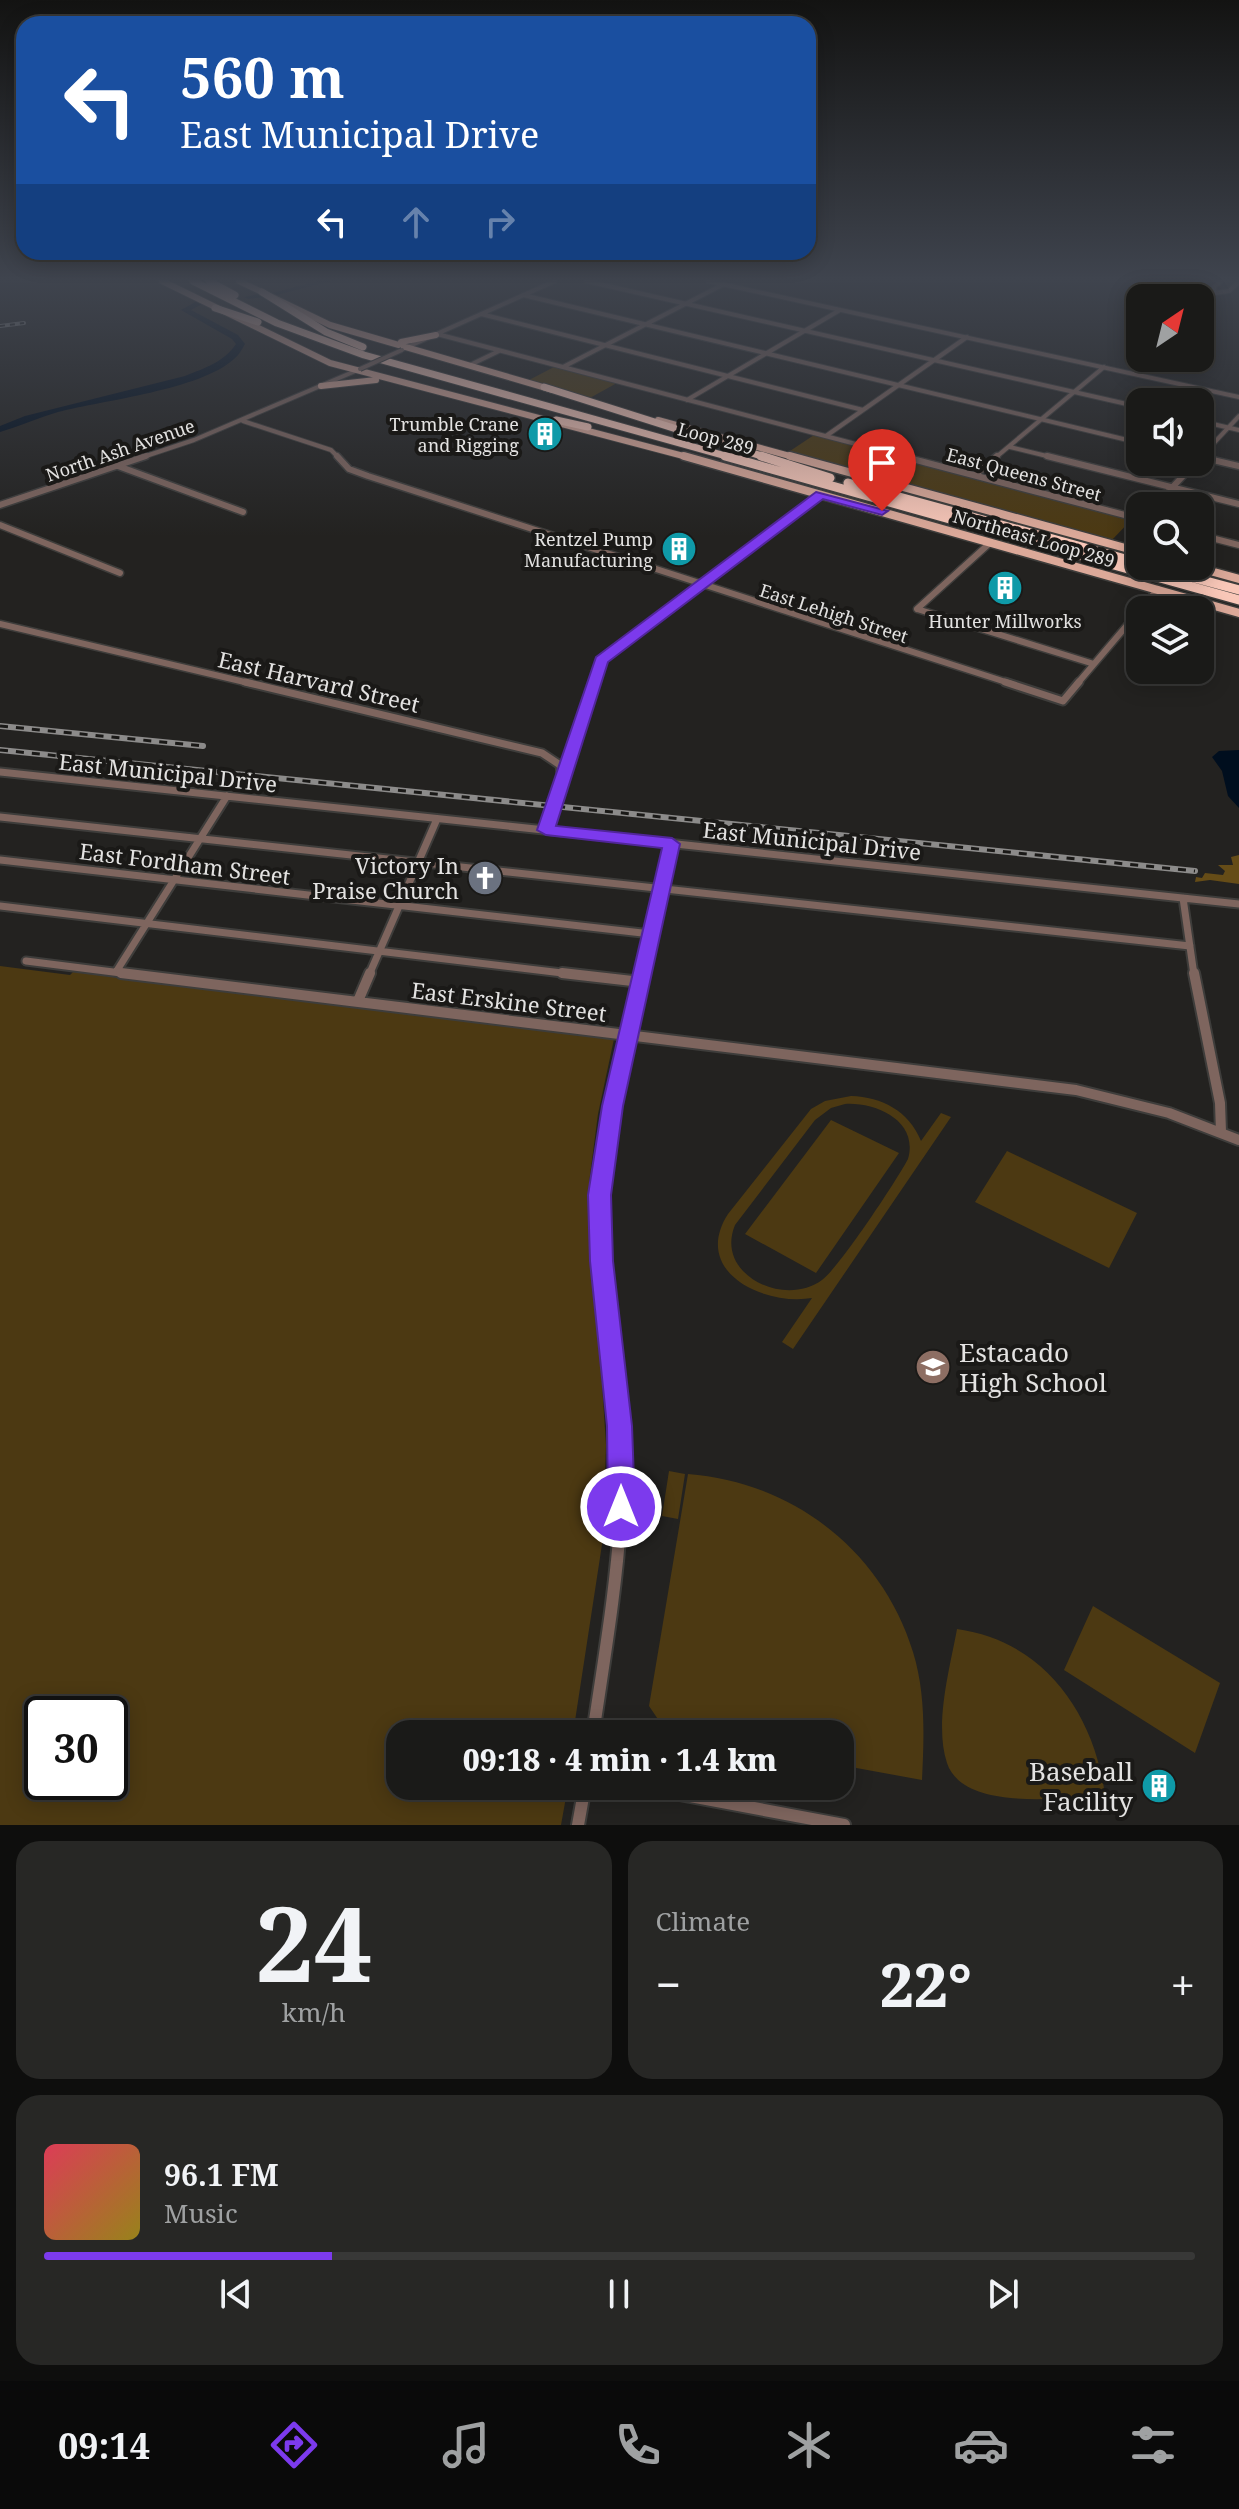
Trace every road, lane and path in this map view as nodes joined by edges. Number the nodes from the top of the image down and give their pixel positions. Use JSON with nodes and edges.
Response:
{"nodes":[{"id":1,"x":323,"y":366,"type":"edge"},
{"id":2,"x":344,"y":366,"type":"edge"},
{"id":3,"x":366,"y":366,"type":"edge"},
{"id":4,"x":407,"y":366,"type":"edge"},
{"id":5,"x":428,"y":366,"type":"edge"},
{"id":6,"x":474,"y":366,"type":"edge"},
{"id":7,"x":559,"y":366,"type":"edge"},
{"id":8,"x":689,"y":366,"type":"edge"},
{"id":9,"x":744,"y":366,"type":"edge"},
{"id":10,"x":821,"y":366,"type":"edge"},
{"id":11,"x":925,"y":366,"type":"edge"},
{"id":12,"x":961,"y":366,"type":"edge"},
{"id":13,"x":1100,"y":366,"type":"edge"},
{"id":14,"x":562,"y":367,"type":"joint"},
{"id":15,"x":1104,"y":367,"type":"junction"},
{"id":16,"x":358,"y":370,"type":"junction"},
{"id":17,"x":728,"y":376,"type":"junction"},
{"id":18,"x":391,"y":380,"type":"junction"},
{"id":19,"x":899,"y":385,"type":"junction"},
{"id":20,"x":321,"y":386,"type":"junction"},
{"id":21,"x":544,"y":387,"type":"junction"},
{"id":22,"x":1074,"y":392,"type":"junction"},
{"id":23,"x":1239,"y":397,"type":"edge"},
{"id":24,"x":687,"y":400,"type":"junction"},
{"id":25,"x":1126,"y":404,"type":"edge"},
{"id":26,"x":863,"y":410,"type":"junction"},
{"id":27,"x":1239,"y":416,"type":"edge"},
{"id":28,"x":1042,"y":419,"type":"junction"},
{"id":29,"x":556,"y":420,"type":"junction"},
{"id":30,"x":243,"y":421,"type":"junction"},
{"id":31,"x":1214,"y":424,"type":"edge"},
{"id":32,"x":1228,"y":427,"type":"junction"},
{"id":33,"x":1239,"y":430,"type":"edge"},
{"id":34,"x":826,"y":436,"type":"junction"},
{"id":35,"x":1126,"y":440,"type":"edge"},
{"id":36,"x":1214,"y":442,"type":"edge"},
{"id":37,"x":1010,"y":447,"type":"junction"},
{"id":38,"x":1214,"y":462,"type":"edge"},
{"id":39,"x":118,"y":466,"type":"junction"},
{"id":40,"x":1239,"y":466,"type":"edge"},
{"id":41,"x":975,"y":475,"type":"junction"},
{"id":42,"x":1183,"y":476,"type":"edge"},
{"id":43,"x":830,"y":478,"type":"junction"},
{"id":44,"x":1173,"y":487,"type":"junction"},
{"id":45,"x":846,"y":491,"type":"junction"},
{"id":46,"x":1168,"y":492,"type":"edge"},
{"id":47,"x":821,"y":494,"type":"junction"},
{"id":48,"x":1239,"y":504,"type":"edge"},
{"id":49,"x":0,"y":505,"type":"edge"},
{"id":50,"x":243,"y":512,"type":"dead end"},
{"id":51,"x":1126,"y":515,"type":"edge"},
{"id":52,"x":0,"y":525,"type":"edge"},
{"id":53,"x":1037,"y":539,"type":"junction"},
{"id":54,"x":1214,"y":539,"type":"edge"},
{"id":55,"x":991,"y":542,"type":"junction"},
{"id":56,"x":1239,"y":545,"type":"edge"},
{"id":57,"x":1126,"y":548,"type":"edge"},
{"id":58,"x":1126,"y":559,"type":"edge"},
{"id":59,"x":1214,"y":572,"type":"edge"},
{"id":60,"x":120,"y":573,"type":"dead end"},
{"id":61,"x":1239,"y":579,"type":"edge"},
{"id":62,"x":1207,"y":580,"type":"edge"},
{"id":63,"x":1211,"y":580,"type":"edge"},
{"id":64,"x":700,"y":584,"type":"junction"},
{"id":65,"x":1239,"y":588,"type":"edge"},
{"id":66,"x":1158,"y":589,"type":"junction"},
{"id":67,"x":1152,"y":596,"type":"edge"},
{"id":68,"x":1239,"y":600,"type":"edge"},
{"id":69,"x":1239,"y":610,"type":"edge"},
{"id":70,"x":0,"y":624,"type":"edge"},
{"id":71,"x":1126,"y":626,"type":"edge"},
{"id":72,"x":1094,"y":664,"type":"junction"},
{"id":73,"x":0,"y":772,"type":"edge"},
{"id":74,"x":563,"y":775,"type":"junction"},
{"id":75,"x":227,"y":796,"type":"junction"},
{"id":76,"x":0,"y":817,"type":"edge"},
{"id":77,"x":437,"y":819,"type":"junction"},
{"id":78,"x":546,"y":830,"type":"junction"},
{"id":79,"x":200,"y":839,"type":"junction"},
{"id":80,"x":672,"y":844,"type":"junction"},
{"id":81,"x":0,"y":860,"type":"edge"},
{"id":82,"x":419,"y":862,"type":"junction"},
{"id":83,"x":175,"y":880,"type":"junction"},
{"id":84,"x":661,"y":888,"type":"junction"},
{"id":85,"x":1183,"y":898,"type":"junction"},
{"id":86,"x":1239,"y":904,"type":"edge"},
{"id":87,"x":400,"y":905,"type":"junction"},
{"id":88,"x":0,"y":906,"type":"edge"},
{"id":89,"x":147,"y":924,"type":"junction"},
{"id":90,"x":651,"y":934,"type":"junction"},
{"id":91,"x":1190,"y":946,"type":"junction"},
{"id":92,"x":380,"y":951,"type":"junction"},
{"id":93,"x":26,"y":961,"type":"dead end"},
{"id":94,"x":116,"y":972,"type":"junction"},
{"id":95,"x":641,"y":982,"type":"junction"},
{"id":96,"x":358,"y":1001,"type":"junction"},
{"id":97,"x":630,"y":1034,"type":"junction"},
{"id":98,"x":1221,"y":1132,"type":"junction"},
{"id":99,"x":1239,"y":1140,"type":"edge"},
{"id":100,"x":595,"y":1720,"type":"edge"},
{"id":101,"x":582,"y":1800,"type":"edge"},
{"id":102,"x":711,"y":1800,"type":"edge"},
{"id":103,"x":578,"y":1825,"type":"edge"},
{"id":104,"x":844,"y":1825,"type":"edge"}],
"edges":[{"from":1,"to":20,"type":"main road"},
{"from":2,"to":16,"type":"main road","name":"Northeast Loop 289"},
{"from":3,"to":16,"type":"street","name":"North Ash Avenue","bridge":true},
{"from":4,"to":45,"type":"highway","name":"Loop 289"},
{"from":5,"to":43,"type":"highway","name":"Loop 289"},
{"from":6,"to":21,"type":"main road","name":"Northeast Loop 289"},
{"from":7,"to":14,"type":"street","name":"East Queens Street"},
{"from":8,"to":17,"type":"street"},
{"from":9,"to":17,"type":"street"},
{"from":10,"to":19,"type":"street"},
{"from":11,"to":19,"type":"street"},
{"from":12,"to":22,"type":"street"},
{"from":13,"to":15,"type":"street"},
{"from":14,"to":24,"type":"street","name":"East Queens Street"},
{"from":15,"to":22,"type":"street"},
{"from":15,"to":23,"type":"street"},
{"from":16,"to":18,"type":"main road","name":"Northeast Loop 289"},
{"from":16,"to":20,"type":"street","name":"North Ash Avenue"},
{"from":17,"to":24,"type":"street"},
{"from":17,"to":26,"type":"street"},
{"from":18,"to":20,"type":"main road"},
{"from":18,"to":29,"type":"main road","name":"Northeast Loop 289"},
{"from":19,"to":26,"type":"street"},
{"from":19,"to":28,"type":"street"},
{"from":20,"to":30,"type":"street","name":"North Ash Avenue"},
{"from":21,"to":43,"type":"highway"},
{"from":21,"to":57,"type":"main road","name":"Northeast Loop 289"},
{"from":22,"to":25,"type":"street"},
{"from":22,"to":28,"type":"street"},
{"from":24,"to":34,"type":"street","name":"East Queens Street"},
{"from":26,"to":34,"type":"street"},
{"from":27,"to":32,"type":"street"},
{"from":28,"to":35,"type":"street"},
{"from":28,"to":37,"type":"street"},
{"from":29,"to":45,"type":"highway"},
{"from":29,"to":47,"type":"main road","name":"Northeast Loop 289"},
{"from":30,"to":39,"type":"street","name":"North Ash Avenue"},
{"from":30,"to":64,"type":"street","name":"East Lehigh Street"},
{"from":31,"to":32,"type":"street"},
{"from":32,"to":33,"type":"street"},
{"from":32,"to":36,"type":"street"},
{"from":34,"to":41,"type":"street","name":"East Queens Street"},
{"from":37,"to":41,"type":"street"},
{"from":37,"to":44,"type":"street"},
{"from":38,"to":40,"type":"street"},
{"from":39,"to":49,"type":"street","name":"North Ash Avenue"},
{"from":39,"to":50,"type":"street"},
{"from":41,"to":51,"type":"street","name":"East Queens Street"},
{"from":42,"to":44,"type":"street"},
{"from":43,"to":53,"type":"highway","name":"Loop 289"},
{"from":44,"to":46,"type":"street"},
{"from":44,"to":48,"type":"street"},
{"from":45,"to":53,"type":"highway","name":"Loop 289"},
{"from":47,"to":55,"type":"main road","name":"Northeast Loop 289"},
{"from":47,"to":64,"type":"street"},
{"from":52,"to":60,"type":"street"},
{"from":53,"to":58,"type":"highway","name":"Loop 289"},
{"from":53,"to":68,"type":"highway","name":"Loop 289"},
{"from":53,"to":69,"type":"highway"},
{"from":54,"to":56,"type":"street"},
{"from":55,"to":66,"type":"main road","name":"Northeast Loop 289"},
{"from":55,"to":72,"type":"street"},
{"from":59,"to":61,"type":"main road"},
{"from":62,"to":65,"type":"highway"},
{"from":63,"to":65,"type":"highway"},
{"from":64,"to":72,"type":"street","name":"East Lehigh Street"},
{"from":64,"to":74,"type":"street"},
{"from":66,"to":67,"type":"street"},
{"from":66,"to":69,"type":"main road","name":"Northeast Loop 289"},
{"from":70,"to":74,"type":"street","name":"East Harvard Street"},
{"from":71,"to":72,"type":"street"},
{"from":73,"to":75,"type":"street","name":"East Municipal Drive"},
{"from":74,"to":78,"type":"street"},
{"from":75,"to":77,"type":"street","name":"East Municipal Drive"},
{"from":75,"to":79,"type":"street"},
{"from":76,"to":79,"type":"street"},
{"from":77,"to":78,"type":"street","name":"East Municipal Drive"},
{"from":77,"to":82,"type":"street"},
{"from":78,"to":80,"type":"street","name":"East Municipal Drive"},
{"from":79,"to":82,"type":"street"},
{"from":79,"to":83,"type":"street"},
{"from":80,"to":84,"type":"street"},
{"from":80,"to":85,"type":"street","name":"East Municipal Drive"},
{"from":81,"to":83,"type":"street","name":"East Fordham Street"},
{"from":82,"to":84,"type":"street"},
{"from":82,"to":87,"type":"street"},
{"from":83,"to":87,"type":"street","name":"East Fordham Street"},
{"from":83,"to":89,"type":"street"},
{"from":84,"to":90,"type":"street"},
{"from":84,"to":91,"type":"street"},
{"from":85,"to":86,"type":"street","name":"East Municipal Drive"},
{"from":85,"to":91,"type":"street"},
{"from":87,"to":90,"type":"street","name":"East Fordham Street"},
{"from":87,"to":92,"type":"street"},
{"from":88,"to":89,"type":"street"},
{"from":89,"to":92,"type":"street"},
{"from":89,"to":94,"type":"street"},
{"from":90,"to":95,"type":"street"},
{"from":91,"to":98,"type":"street"},
{"from":92,"to":95,"type":"street"},
{"from":92,"to":96,"type":"street"},
{"from":93,"to":94,"type":"street","name":"East Erskine Street"},
{"from":94,"to":96,"type":"street","name":"East Erskine Street"},
{"from":95,"to":97,"type":"street"},
{"from":96,"to":97,"type":"street","name":"East Erskine Street"},
{"from":97,"to":98,"type":"street","name":"East Erskine Street"},
{"from":97,"to":100,"type":"street"},
{"from":98,"to":99,"type":"street","name":"East Erskine Street"},
{"from":101,"to":103,"type":"street"},
{"from":102,"to":104,"type":"street"}]}
